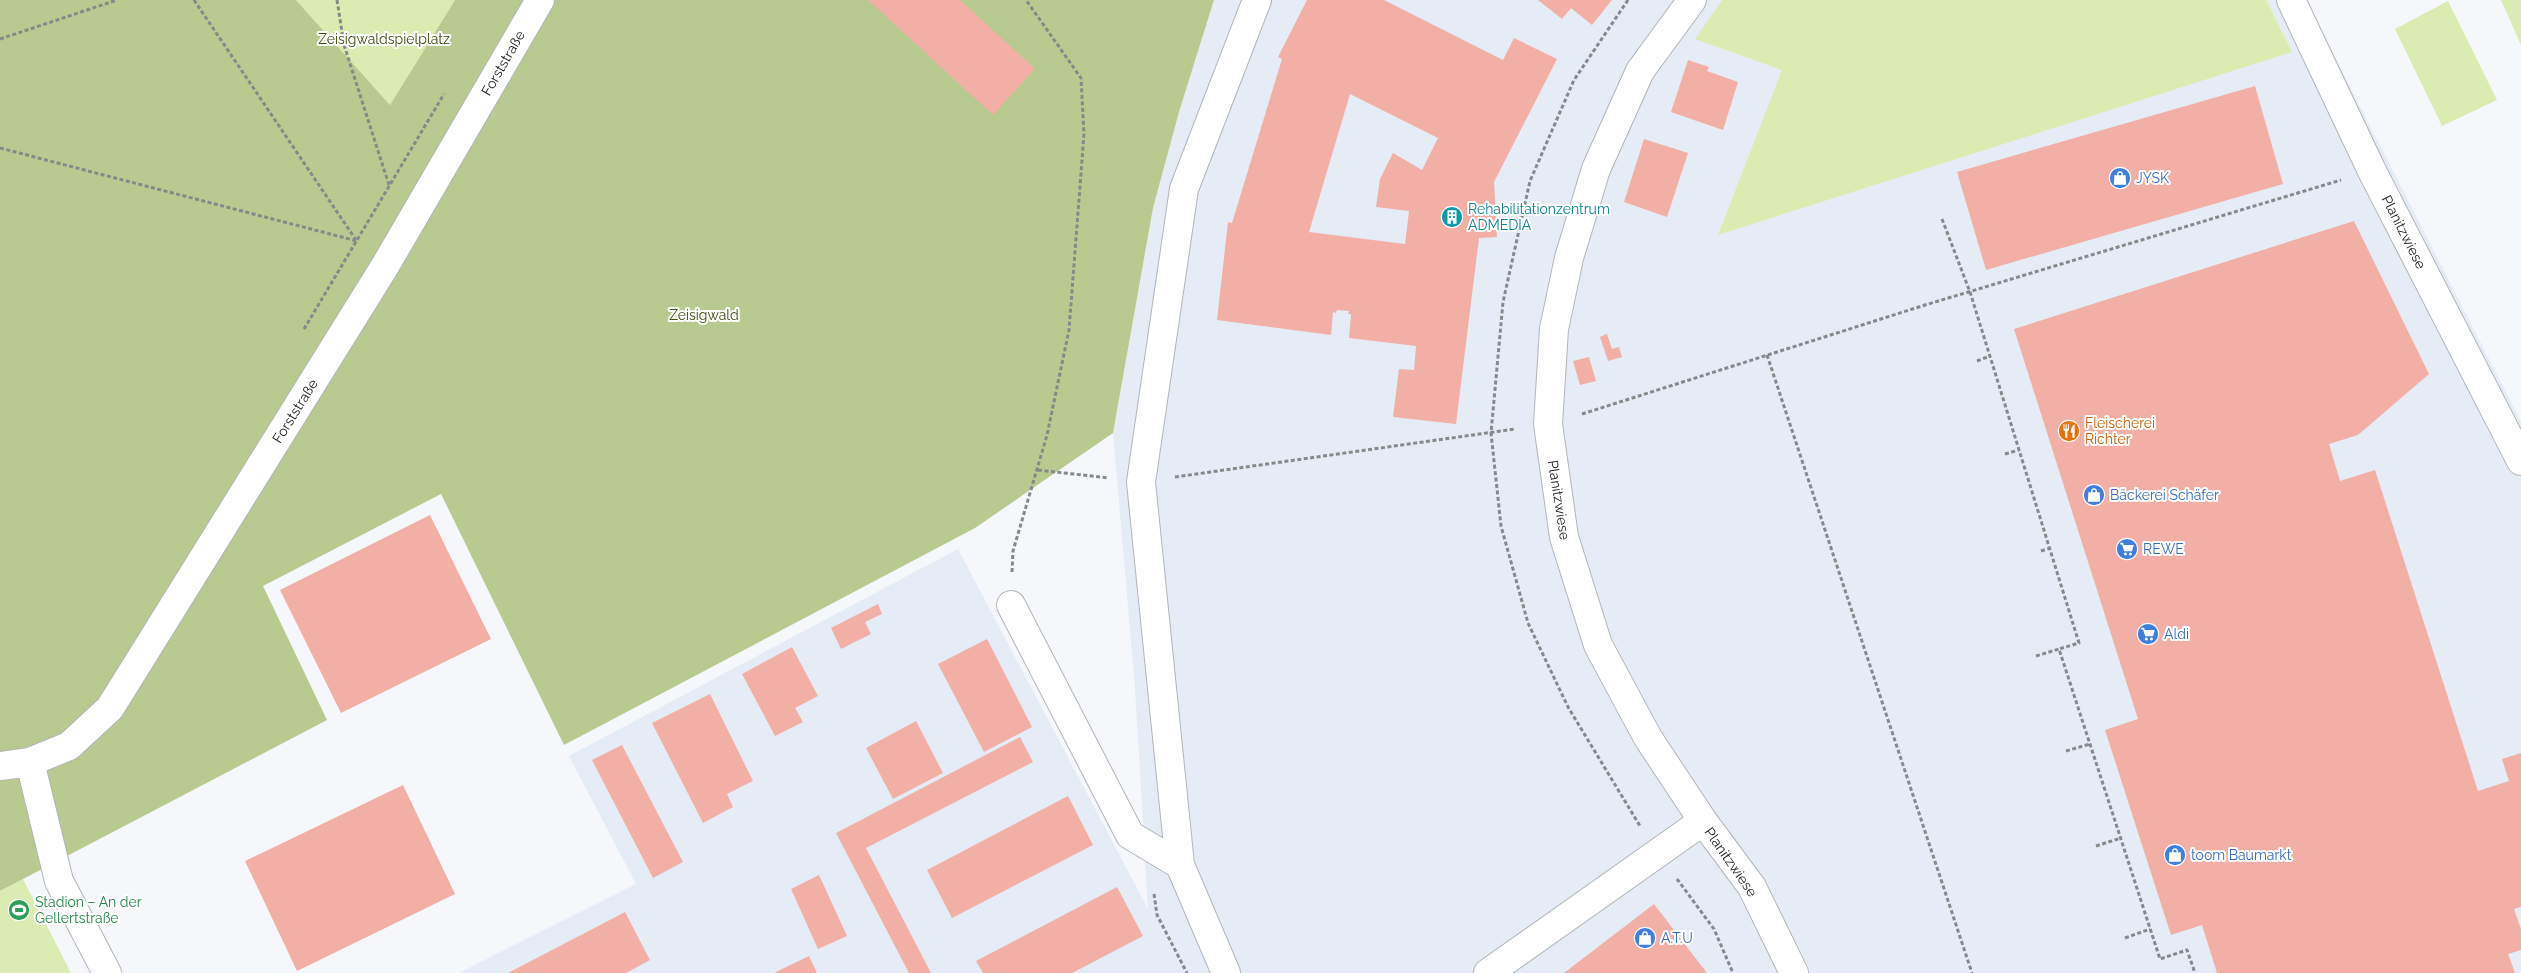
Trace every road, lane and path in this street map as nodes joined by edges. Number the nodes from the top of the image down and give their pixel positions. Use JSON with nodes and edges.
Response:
{"nodes":[{"id":1,"x":117,"y":0,"type":"edge"},
{"id":2,"x":194,"y":0,"type":"edge"},
{"id":3,"x":337,"y":0,"type":"edge"},
{"id":4,"x":540,"y":0,"type":"edge"},
{"id":5,"x":1026,"y":0,"type":"edge"},
{"id":6,"x":1257,"y":0,"type":"edge"},
{"id":7,"x":1692,"y":0,"type":"edge"},
{"id":8,"x":2291,"y":0,"type":"edge"},
{"id":9,"x":0,"y":39,"type":"edge"},
{"id":10,"x":0,"y":148,"type":"edge"},
{"id":11,"x":2372,"y":171,"type":"junction"},
{"id":12,"x":390,"y":186,"type":"dead end"},
{"id":13,"x":1942,"y":219,"type":"dead end"},
{"id":14,"x":357,"y":241,"type":"junction"},
{"id":15,"x":385,"y":266,"type":"junction"},
{"id":16,"x":1970,"y":292,"type":"junction"},
{"id":17,"x":1767,"y":355,"type":"junction"},
{"id":18,"x":1990,"y":356,"type":"junction"},
{"id":19,"x":1977,"y":361,"type":"dead end"},
{"id":20,"x":1548,"y":424,"type":"junction"},
{"id":21,"x":2019,"y":450,"type":"junction"},
{"id":22,"x":2005,"y":454,"type":"dead end"},
{"id":23,"x":2521,"y":461,"type":"edge"},
{"id":24,"x":1038,"y":470,"type":"junction"},
{"id":25,"x":1141,"y":482,"type":"junction"},
{"id":26,"x":2050,"y":548,"type":"junction"},
{"id":27,"x":2041,"y":551,"type":"dead end"},
{"id":28,"x":1011,"y":606,"type":"joint"},
{"id":29,"x":2059,"y":649,"type":"junction"},
{"id":30,"x":2036,"y":656,"type":"dead end"},
{"id":31,"x":2090,"y":744,"type":"junction"},
{"id":32,"x":2066,"y":751,"type":"dead end"},
{"id":33,"x":30,"y":762,"type":"junction"},
{"id":34,"x":0,"y":766,"type":"edge"},
{"id":35,"x":1703,"y":821,"type":"junction"},
{"id":36,"x":2120,"y":838,"type":"junction"},
{"id":37,"x":2096,"y":846,"type":"dead end"},
{"id":38,"x":1180,"y":865,"type":"junction"},
{"id":39,"x":2150,"y":929,"type":"junction"},
{"id":40,"x":2125,"y":938,"type":"dead end"},
{"id":41,"x":107,"y":973,"type":"edge"},
{"id":42,"x":1226,"y":973,"type":"edge"},
{"id":43,"x":1488,"y":973,"type":"edge"},
{"id":44,"x":1794,"y":973,"type":"edge"},
{"id":45,"x":1972,"y":973,"type":"edge"},
{"id":46,"x":2195,"y":973,"type":"edge"}],
"edges":[{"from":1,"to":9,"type":"path"},
{"from":2,"to":14,"type":"path"},
{"from":3,"to":12,"type":"path"},
{"from":4,"to":15,"type":"street","name":"Forststraße"},
{"from":5,"to":24,"type":"path"},
{"from":6,"to":25,"type":"street"},
{"from":7,"to":20,"type":"street","name":"Planitzwiese"},
{"from":8,"to":11,"type":"street","name":"Planitzwiese"},
{"from":10,"to":14,"type":"path"},
{"from":11,"to":16,"type":"path"},
{"from":11,"to":23,"type":"street","name":"Planitzwiese"},
{"from":13,"to":16,"type":"path"},
{"from":14,"to":15,"type":"path"},
{"from":15,"to":33,"type":"street","name":"Forststraße"},
{"from":16,"to":17,"type":"path"},
{"from":16,"to":18,"type":"path"},
{"from":17,"to":20,"type":"path"},
{"from":17,"to":45,"type":"path"},
{"from":18,"to":19,"type":"path"},
{"from":18,"to":21,"type":"path"},
{"from":20,"to":25,"type":"path"},
{"from":20,"to":35,"type":"street","name":"Planitzwiese"},
{"from":21,"to":22,"type":"path"},
{"from":21,"to":26,"type":"path"},
{"from":24,"to":25,"type":"path"},
{"from":24,"to":28,"type":"path"},
{"from":25,"to":38,"type":"street"},
{"from":26,"to":27,"type":"path"},
{"from":26,"to":29,"type":"path"},
{"from":28,"to":38,"type":"street"},
{"from":29,"to":30,"type":"path"},
{"from":29,"to":31,"type":"path"},
{"from":31,"to":32,"type":"path"},
{"from":31,"to":36,"type":"path"},
{"from":33,"to":34,"type":"street","name":"Forststraße"},
{"from":33,"to":41,"type":"street"},
{"from":35,"to":43,"type":"street"},
{"from":35,"to":44,"type":"street","name":"Planitzwiese"},
{"from":36,"to":37,"type":"path"},
{"from":36,"to":39,"type":"path"},
{"from":38,"to":42,"type":"street"},
{"from":39,"to":40,"type":"path"},
{"from":39,"to":46,"type":"path"}]}
